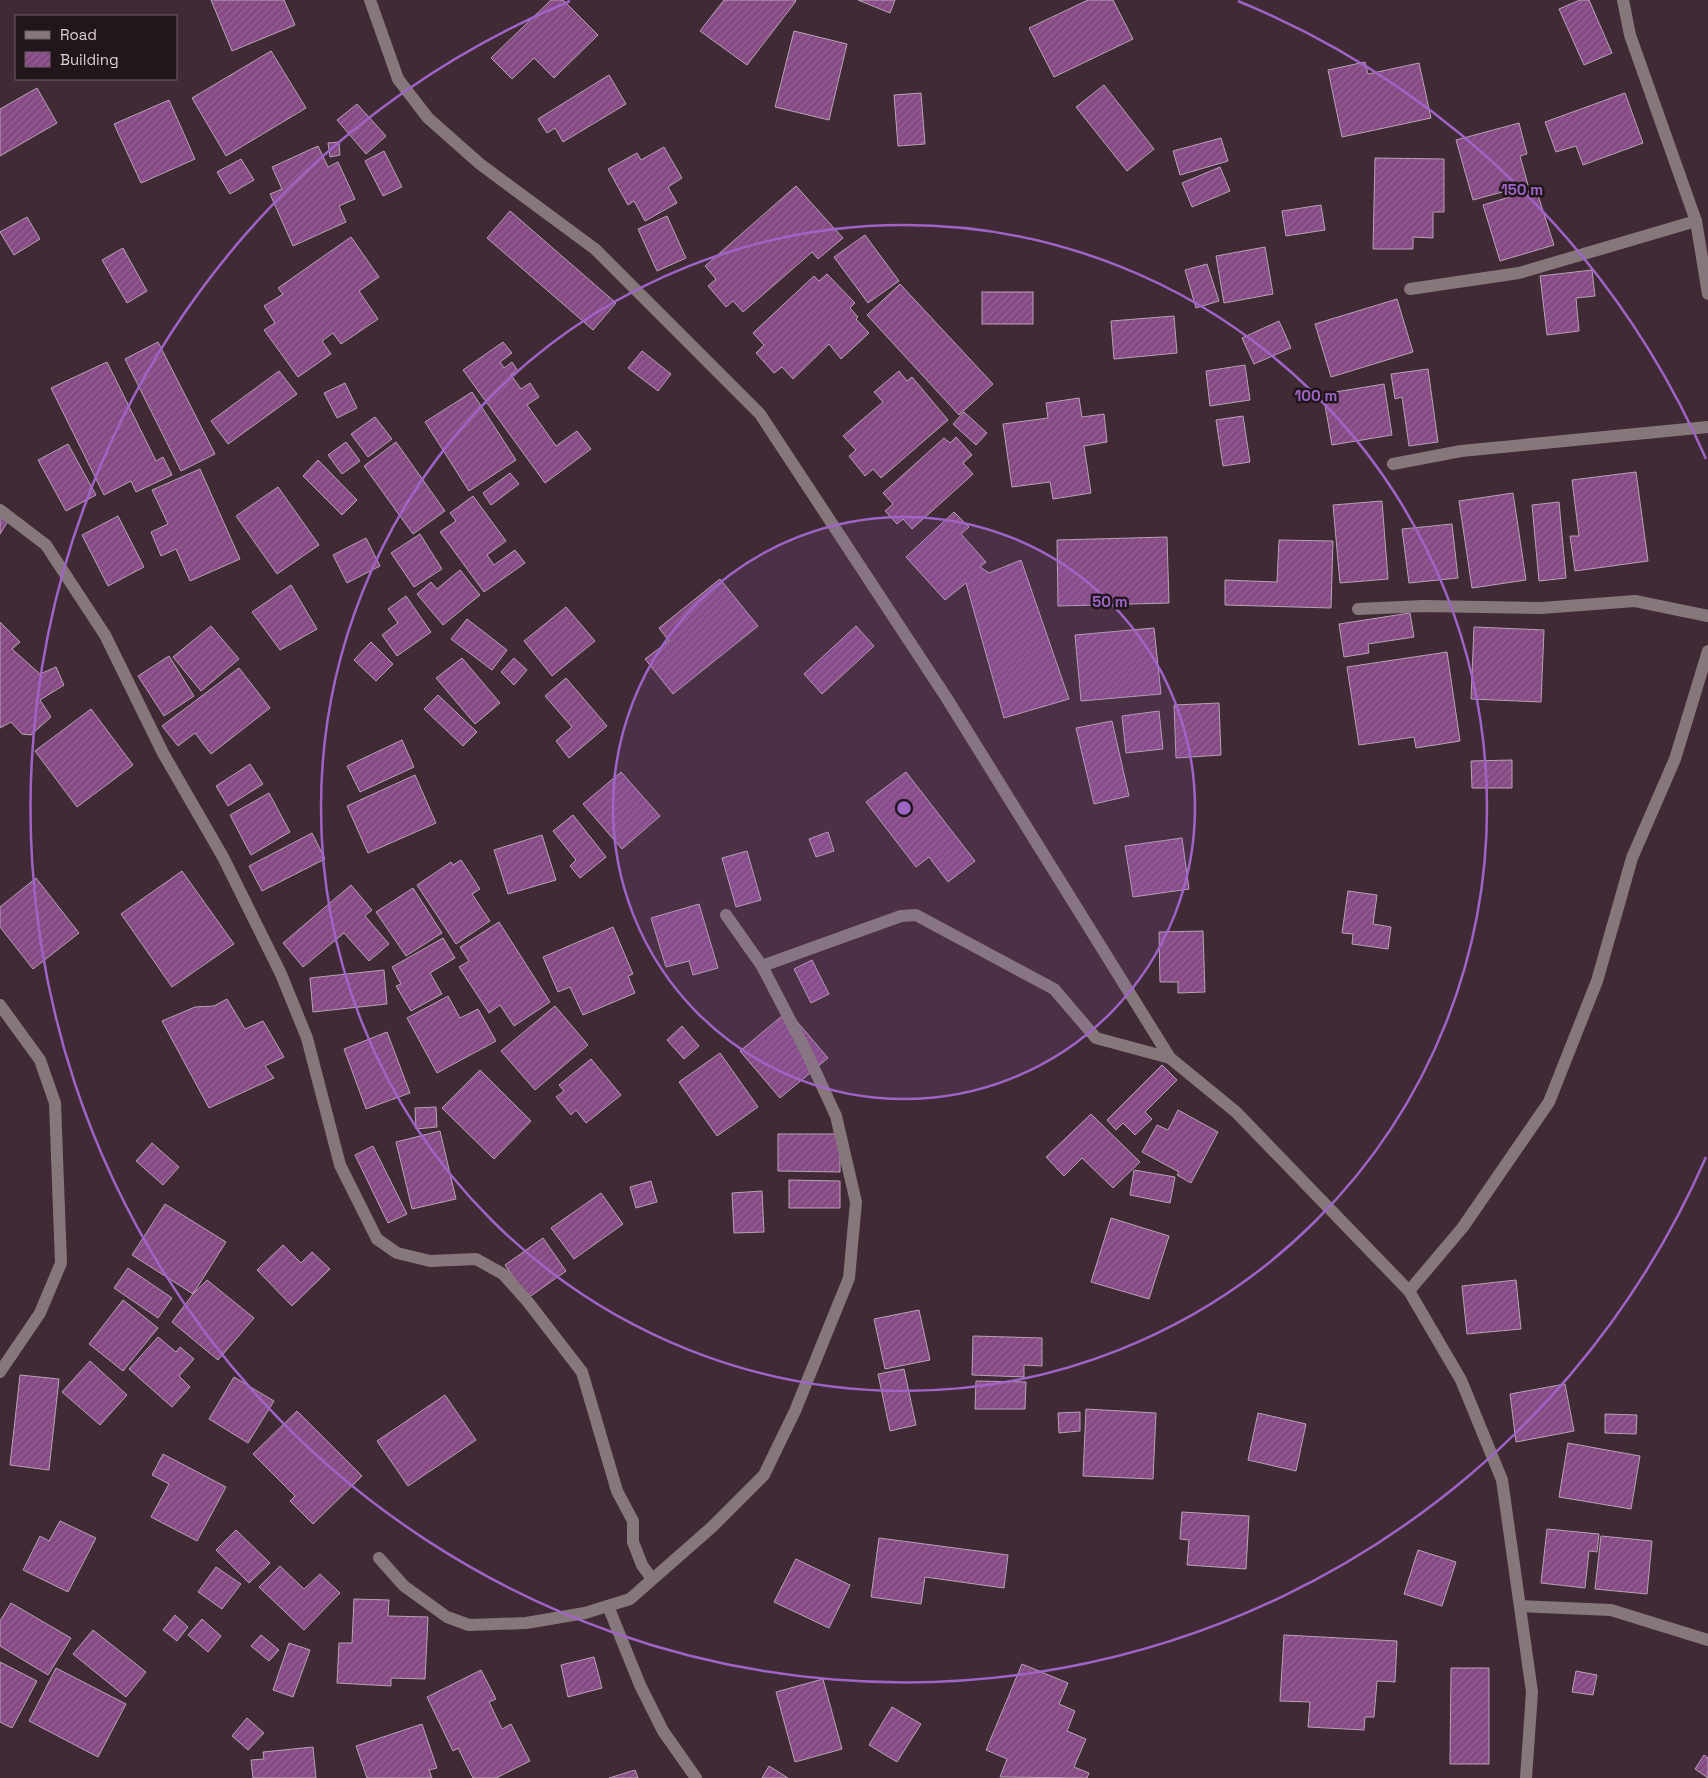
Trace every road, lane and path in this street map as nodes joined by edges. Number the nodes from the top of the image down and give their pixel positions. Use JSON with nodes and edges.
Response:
{"nodes":[{"id":1,"x":370,"y":0,"type":"edge"},
{"id":2,"x":1623,"y":0,"type":"edge"},
{"id":3,"x":1696,"y":221,"type":"junction"},
{"id":4,"x":1410,"y":289,"type":"dead end"},
{"id":5,"x":1708,"y":294,"type":"edge"},
{"id":6,"x":1708,"y":427,"type":"edge"},
{"id":7,"x":1393,"y":464,"type":"dead end"},
{"id":8,"x":0,"y":510,"type":"edge"},
{"id":9,"x":1358,"y":609,"type":"dead end"},
{"id":10,"x":1708,"y":616,"type":"edge"},
{"id":11,"x":1708,"y":651,"type":"edge"},
{"id":12,"x":726,"y":915,"type":"dead end"},
{"id":13,"x":762,"y":966,"type":"junction"},
{"id":14,"x":0,"y":1005,"type":"edge"},
{"id":15,"x":1170,"y":1058,"type":"junction"},
{"id":16,"x":1409,"y":1292,"type":"junction"},
{"id":17,"x":0,"y":1372,"type":"edge"},
{"id":18,"x":379,"y":1558,"type":"dead end"},
{"id":19,"x":652,"y":1579,"type":"junction"},
{"id":20,"x":608,"y":1606,"type":"junction"},
{"id":21,"x":1520,"y":1606,"type":"junction"},
{"id":22,"x":1708,"y":1640,"type":"edge"},
{"id":23,"x":696,"y":1778,"type":"edge"},
{"id":24,"x":1526,"y":1778,"type":"edge"}],
"edges":[{"from":1,"to":15,"type":"street"},
{"from":2,"to":3,"type":"street"},
{"from":3,"to":4,"type":"street"},
{"from":3,"to":5,"type":"street"},
{"from":6,"to":7,"type":"street"},
{"from":8,"to":19,"type":"street"},
{"from":9,"to":10,"type":"street"},
{"from":11,"to":16,"type":"street"},
{"from":12,"to":13,"type":"street"},
{"from":13,"to":15,"type":"street"},
{"from":13,"to":19,"type":"street"},
{"from":14,"to":17,"type":"street"},
{"from":15,"to":16,"type":"street"},
{"from":16,"to":21,"type":"street"},
{"from":18,"to":20,"type":"street"},
{"from":19,"to":20,"type":"street"},
{"from":20,"to":23,"type":"street"},
{"from":21,"to":22,"type":"street"},
{"from":21,"to":24,"type":"street"}]}
